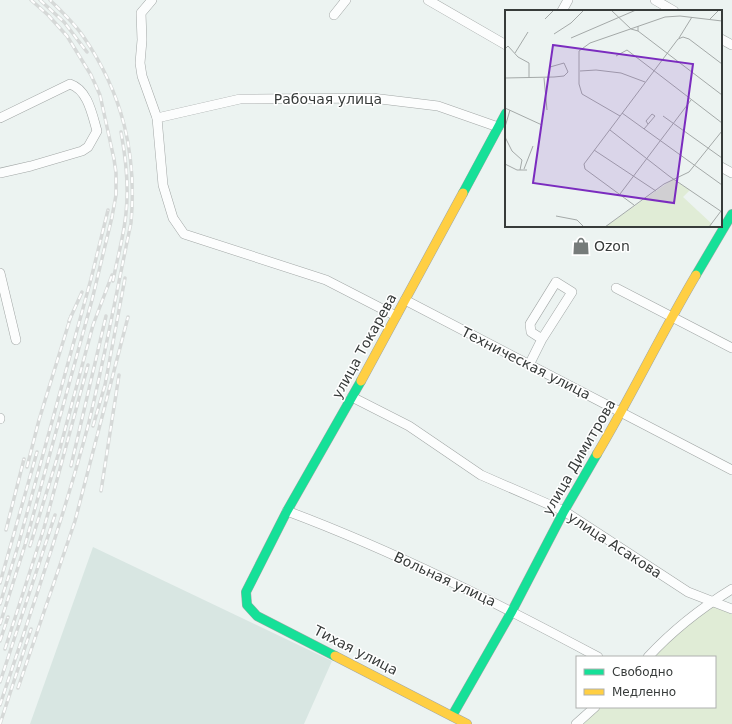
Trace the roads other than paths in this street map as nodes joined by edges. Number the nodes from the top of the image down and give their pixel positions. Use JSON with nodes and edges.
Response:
{"nodes":[{"id":1,"x":152,"y":0,"type":"edge"},
{"id":2,"x":346,"y":0,"type":"edge"},
{"id":3,"x":428,"y":0,"type":"edge"},
{"id":4,"x":568,"y":0,"type":"edge"},
{"id":5,"x":655,"y":0,"type":"edge"},
{"id":6,"x":563,"y":10,"type":"edge"},
{"id":7,"x":672,"y":10,"type":"edge"},
{"id":8,"x":334,"y":15,"type":"dead end"},
{"id":9,"x":722,"y":40,"type":"edge"},
{"id":10,"x":505,"y":44,"type":"edge"},
{"id":11,"x":732,"y":45,"type":"edge"},
{"id":12,"x":505,"y":115,"type":"edge"},
{"id":13,"x":0,"y":118,"type":"edge"},
{"id":14,"x":157,"y":118,"type":"junction"},
{"id":15,"x":498,"y":127,"type":"junction"},
{"id":16,"x":722,"y":168,"type":"edge"},
{"id":17,"x":0,"y":173,"type":"edge"},
{"id":18,"x":732,"y":173,"type":"edge"},
{"id":19,"x":732,"y":214,"type":"edge"},
{"id":20,"x":0,"y":273,"type":"edge"},
{"id":21,"x":616,"y":288,"type":"dead end"},
{"id":22,"x":405,"y":300,"type":"junction"},
{"id":23,"x":396,"y":316,"type":"junction"},
{"id":24,"x":671,"y":317,"type":"junction"},
{"id":25,"x":542,"y":339,"type":"junction"},
{"id":26,"x":16,"y":340,"type":"dead end"},
{"id":27,"x":732,"y":348,"type":"edge"},
{"id":28,"x":529,"y":365,"type":"junction"},
{"id":29,"x":352,"y":397,"type":"junction"},
{"id":30,"x":622,"y":412,"type":"junction"},
{"id":31,"x":732,"y":470,"type":"edge"},
{"id":32,"x":287,"y":511,"type":"junction"},
{"id":33,"x":564,"y":511,"type":"junction"},
{"id":34,"x":732,"y":589,"type":"edge"},
{"id":35,"x":246,"y":592,"type":"joint"},
{"id":36,"x":714,"y":600,"type":"junction"},
{"id":37,"x":732,"y":609,"type":"edge"},
{"id":38,"x":512,"y":610,"type":"junction"},
{"id":39,"x":596,"y":656,"type":"edge"},
{"id":40,"x":649,"y":656,"type":"edge"},
{"id":41,"x":594,"y":708,"type":"edge"},
{"id":42,"x":452,"y":716,"type":"junction"},
{"id":43,"x":467,"y":724,"type":"edge"},
{"id":44,"x":576,"y":724,"type":"edge"}],
"edges":[{"from":1,"to":14,"type":"street"},
{"from":2,"to":8,"type":"street"},
{"from":3,"to":10,"type":"street"},
{"from":4,"to":6,"type":"street"},
{"from":5,"to":7,"type":"street"},
{"from":9,"to":11,"type":"street"},
{"from":12,"to":15,"type":"street","name":"улица Токарева"},
{"from":13,"to":17,"type":"street"},
{"from":14,"to":15,"type":"street","name":"Рабочая улица"},
{"from":14,"to":23,"type":"street"},
{"from":15,"to":22,"type":"street","name":"улица Токарева"},
{"from":16,"to":18,"type":"street"},
{"from":19,"to":24,"type":"street","name":"улица Димитрова"},
{"from":20,"to":26,"type":"street"},
{"from":21,"to":24,"type":"street"},
{"from":22,"to":23,"type":"street","name":"улица Токарева"},
{"from":22,"to":28,"type":"street","name":"Техническая улица"},
{"from":23,"to":29,"type":"street","name":"улица Токарева"},
{"from":24,"to":27,"type":"street"},
{"from":24,"to":30,"type":"street","name":"улица Димитрова"},
{"from":25,"to":25,"type":"street"},
{"from":25,"to":28,"type":"street"},
{"from":28,"to":30,"type":"street","name":"Техническая улица"},
{"from":29,"to":32,"type":"street","name":"улица Токарева"},
{"from":29,"to":33,"type":"street","name":"улица Асакова"},
{"from":30,"to":31,"type":"street","name":"Техническая улица"},
{"from":30,"to":33,"type":"street","name":"улица Димитрова"},
{"from":32,"to":35,"type":"street","name":"улица Токарева"},
{"from":32,"to":38,"type":"street","name":"Вольная улица"},
{"from":33,"to":36,"type":"street","name":"улица Асакова"},
{"from":33,"to":38,"type":"street","name":"улица Димитрова"},
{"from":34,"to":36,"type":"street"},
{"from":35,"to":42,"type":"street","name":"Тихая улица"},
{"from":36,"to":37,"type":"street","name":"улица Асакова"},
{"from":36,"to":40,"type":"street"},
{"from":38,"to":39,"type":"street","name":"Вольная улица"},
{"from":38,"to":42,"type":"street","name":"улица Димитрова"},
{"from":41,"to":44,"type":"street"},
{"from":42,"to":43,"type":"street","name":"Тихая улица"}]}
